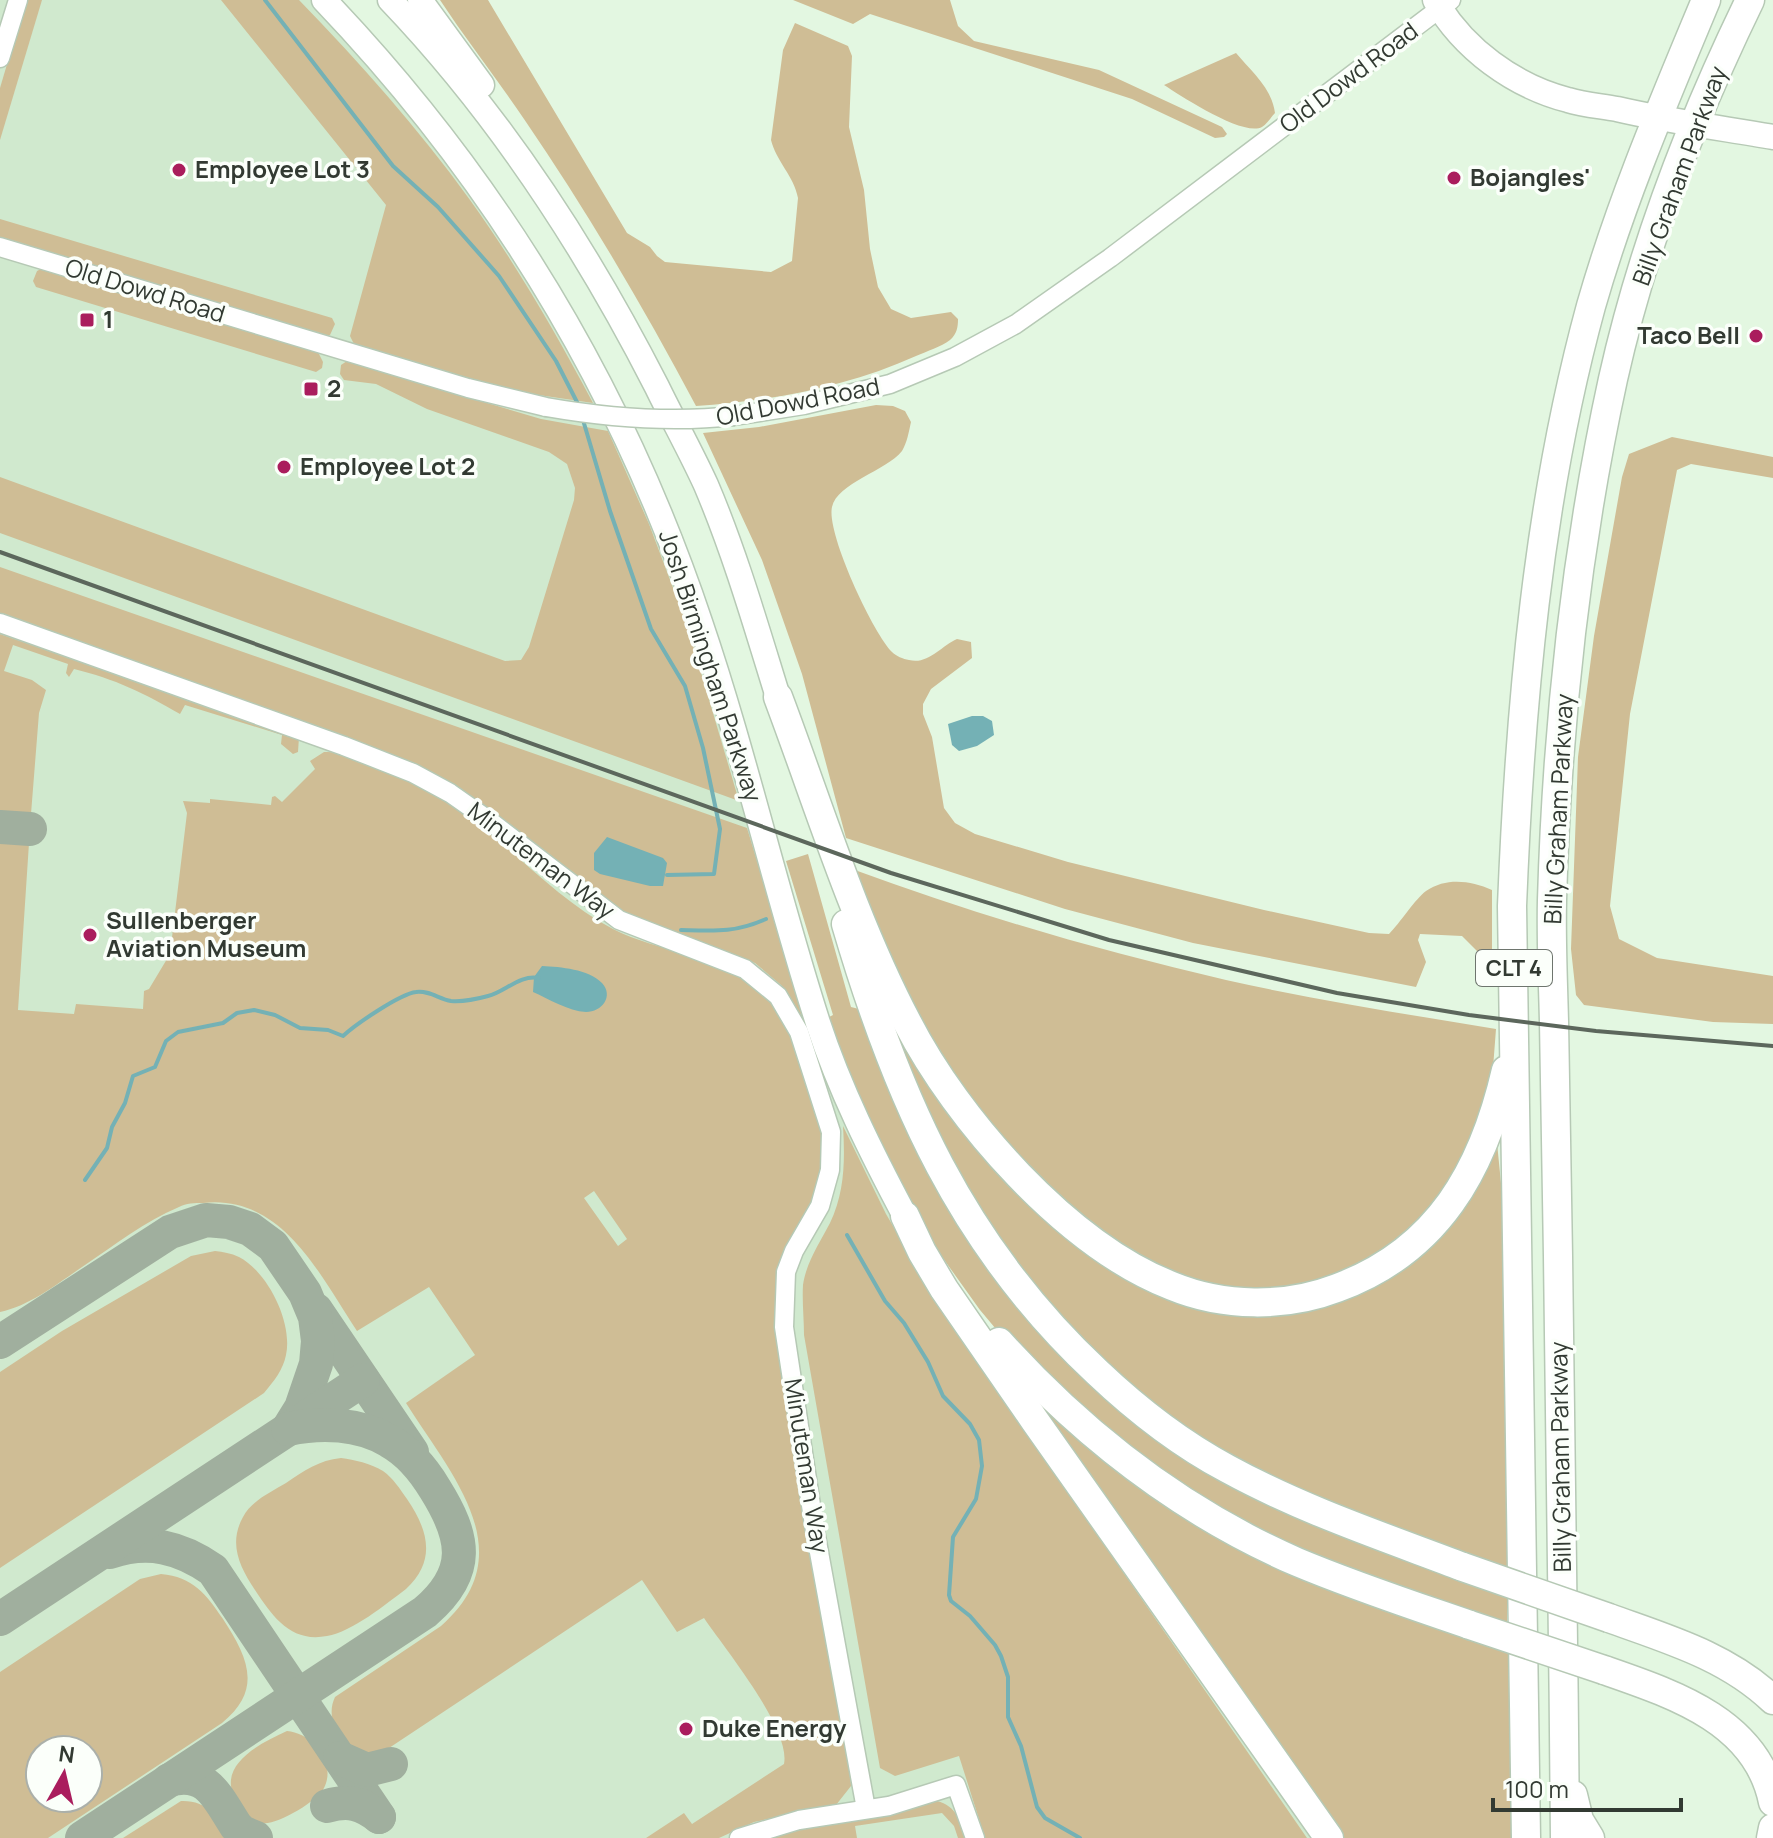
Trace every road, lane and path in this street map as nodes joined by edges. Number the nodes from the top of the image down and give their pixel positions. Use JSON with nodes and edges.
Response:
{"nodes":[{"id":1,"x":18,"y":0,"type":"edge"},
{"id":2,"x":324,"y":0,"type":"edge"},
{"id":3,"x":390,"y":0,"type":"edge"},
{"id":4,"x":420,"y":0,"type":"edge"},
{"id":5,"x":1706,"y":0,"type":"edge"},
{"id":6,"x":1750,"y":0,"type":"edge"},
{"id":7,"x":1442,"y":3,"type":"edge"},
{"id":8,"x":0,"y":58,"type":"edge"},
{"id":9,"x":1657,"y":118,"type":"junction"},
{"id":10,"x":1696,"y":124,"type":"junction"},
{"id":11,"x":1773,"y":137,"type":"edge"},
{"id":12,"x":562,"y":217,"type":"junction"},
{"id":13,"x":0,"y":247,"type":"edge"},
{"id":14,"x":0,"y":623,"type":"edge"},
{"id":15,"x":778,"y":697,"type":"junction"},
{"id":16,"x":1515,"y":1030,"type":"junction"},
{"id":17,"x":905,"y":1216,"type":"junction"},
{"id":18,"x":1773,"y":1700,"type":"edge"},
{"id":19,"x":1564,"y":1762,"type":"junction"},
{"id":20,"x":1773,"y":1802,"type":"edge"},
{"id":21,"x":866,"y":1809,"type":"junction"},
{"id":22,"x":1773,"y":1828,"type":"edge"},
{"id":23,"x":739,"y":1838,"type":"edge"},
{"id":24,"x":975,"y":1838,"type":"edge"},
{"id":25,"x":1329,"y":1838,"type":"edge"},
{"id":26,"x":1526,"y":1838,"type":"edge"},
{"id":27,"x":1565,"y":1838,"type":"edge"},
{"id":28,"x":1590,"y":1838,"type":"edge"},
{"id":29,"x":1771,"y":1838,"type":"edge"}],
"edges":[{"from":1,"to":8,"type":"street"},
{"from":2,"to":17,"type":"main road","name":"Josh Birmingham Parkway"},
{"from":3,"to":12,"type":"main road"},
{"from":4,"to":12,"type":"main road"},
{"from":5,"to":9,"type":"highway","name":"Billy Graham Parkway"},
{"from":6,"to":10,"type":"highway","name":"Billy Graham Parkway"},
{"from":7,"to":9,"type":"main road"},
{"from":7,"to":13,"type":"street","name":"Old Dowd Road","bridge":true},
{"from":9,"to":10,"type":"main road"},
{"from":9,"to":16,"type":"highway","name":"Billy Graham Parkway","number":"CLT 4"},
{"from":10,"to":11,"type":"main road"},
{"from":10,"to":19,"type":"highway","name":"Billy Graham Parkway"},
{"from":12,"to":15,"type":"main road"},
{"from":14,"to":21,"type":"street","name":"Minuteman Way"},
{"from":15,"to":16,"type":"highway"},
{"from":15,"to":18,"type":"highway","bridge":true},
{"from":16,"to":26,"type":"highway","name":"Billy Graham Parkway"},
{"from":17,"to":20,"type":"highway","bridge":true},
{"from":17,"to":25,"type":"highway"},
{"from":19,"to":27,"type":"highway","name":"Billy Graham Parkway"},
{"from":19,"to":28,"type":"highway"},
{"from":21,"to":23,"type":"street"},
{"from":21,"to":24,"type":"street"},
{"from":22,"to":29,"type":"highway"}]}
